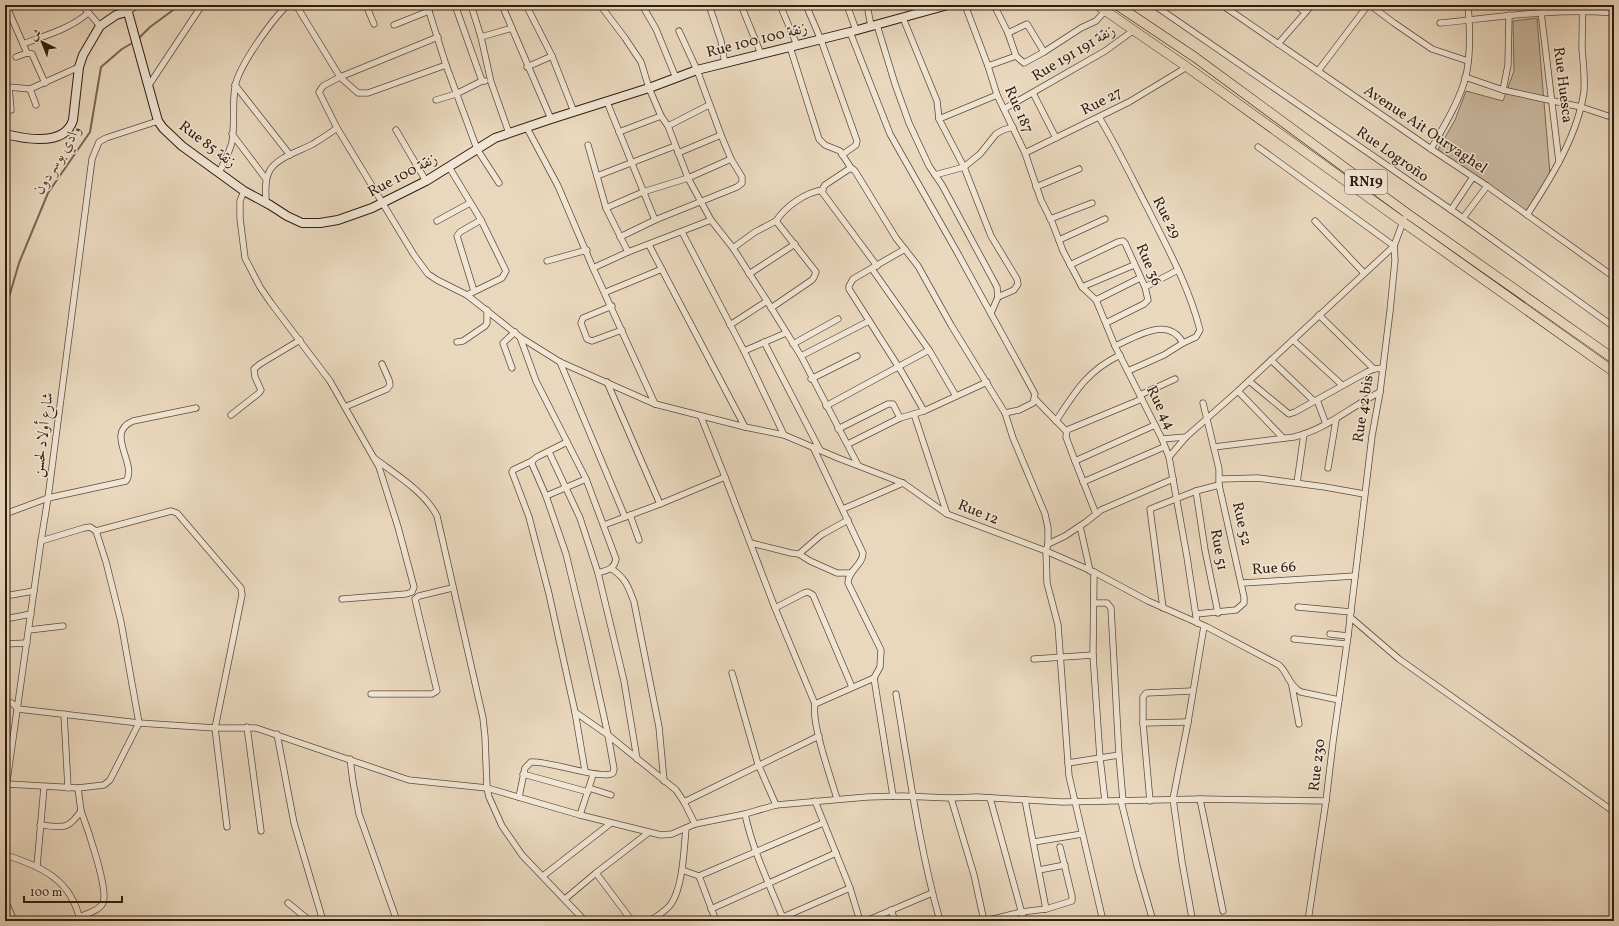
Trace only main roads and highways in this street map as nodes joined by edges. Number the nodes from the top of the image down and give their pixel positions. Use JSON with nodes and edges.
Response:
{"nodes":[{"id":1,"x":1097,"y":5,"type":"edge"},
{"id":2,"x":1118,"y":5,"type":"edge"},
{"id":3,"x":1614,"y":359,"type":"edge"},
{"id":4,"x":1614,"y":372,"type":"edge"}],
"edges":[{"from":1,"to":4,"type":"main road","number":"RN19"},
{"from":2,"to":3,"type":"main road","number":"RN19"}]}
